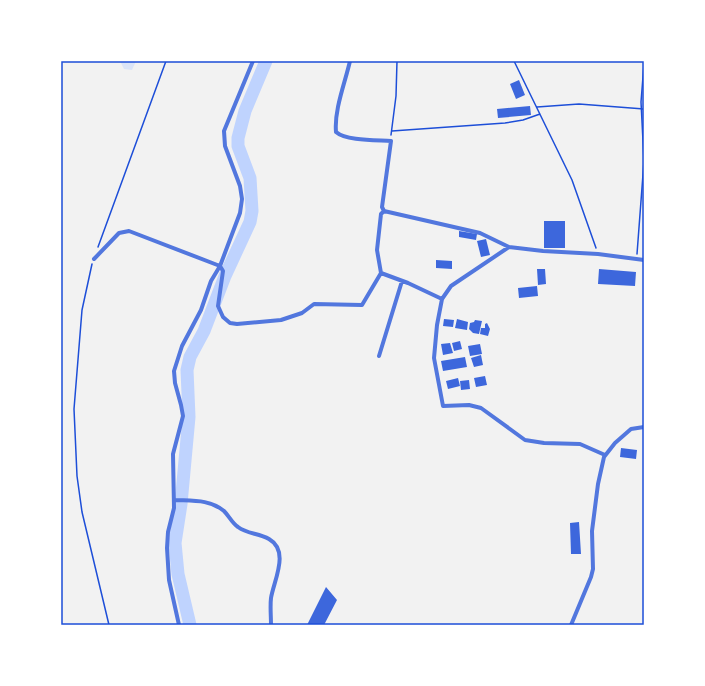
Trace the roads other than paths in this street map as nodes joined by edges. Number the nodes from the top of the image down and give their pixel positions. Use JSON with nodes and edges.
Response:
{"nodes":[{"id":1,"x":253,"y":61,"type":"edge"},
{"id":2,"x":350,"y":61,"type":"edge"},
{"id":3,"x":384,"y":211,"type":"junction"},
{"id":4,"x":509,"y":247,"type":"junction"},
{"id":5,"x":94,"y":259,"type":"road end"},
{"id":6,"x":644,"y":260,"type":"edge"},
{"id":7,"x":220,"y":266,"type":"junction"},
{"id":8,"x":381,"y":273,"type":"junction"},
{"id":9,"x":402,"y":281,"type":"junction"},
{"id":10,"x":442,"y":299,"type":"junction"},
{"id":11,"x":379,"y":356,"type":"dead end"},
{"id":12,"x":644,"y":427,"type":"edge"},
{"id":13,"x":605,"y":455,"type":"junction"},
{"id":14,"x":174,"y":500,"type":"junction"},
{"id":15,"x":178,"y":625,"type":"edge"},
{"id":16,"x":271,"y":625,"type":"edge"},
{"id":17,"x":571,"y":625,"type":"edge"}],
"edges":[{"from":1,"to":7,"type":"street"},
{"from":2,"to":3,"type":"street"},
{"from":3,"to":4,"type":"street"},
{"from":3,"to":8,"type":"street"},
{"from":4,"to":6,"type":"street"},
{"from":4,"to":10,"type":"street"},
{"from":5,"to":7,"type":"street"},
{"from":7,"to":8,"type":"street"},
{"from":7,"to":14,"type":"street"},
{"from":8,"to":9,"type":"street"},
{"from":9,"to":10,"type":"street"},
{"from":9,"to":11,"type":"street"},
{"from":10,"to":13,"type":"street"},
{"from":12,"to":13,"type":"street"},
{"from":13,"to":17,"type":"street"},
{"from":14,"to":15,"type":"street"},
{"from":14,"to":16,"type":"street"}]}
